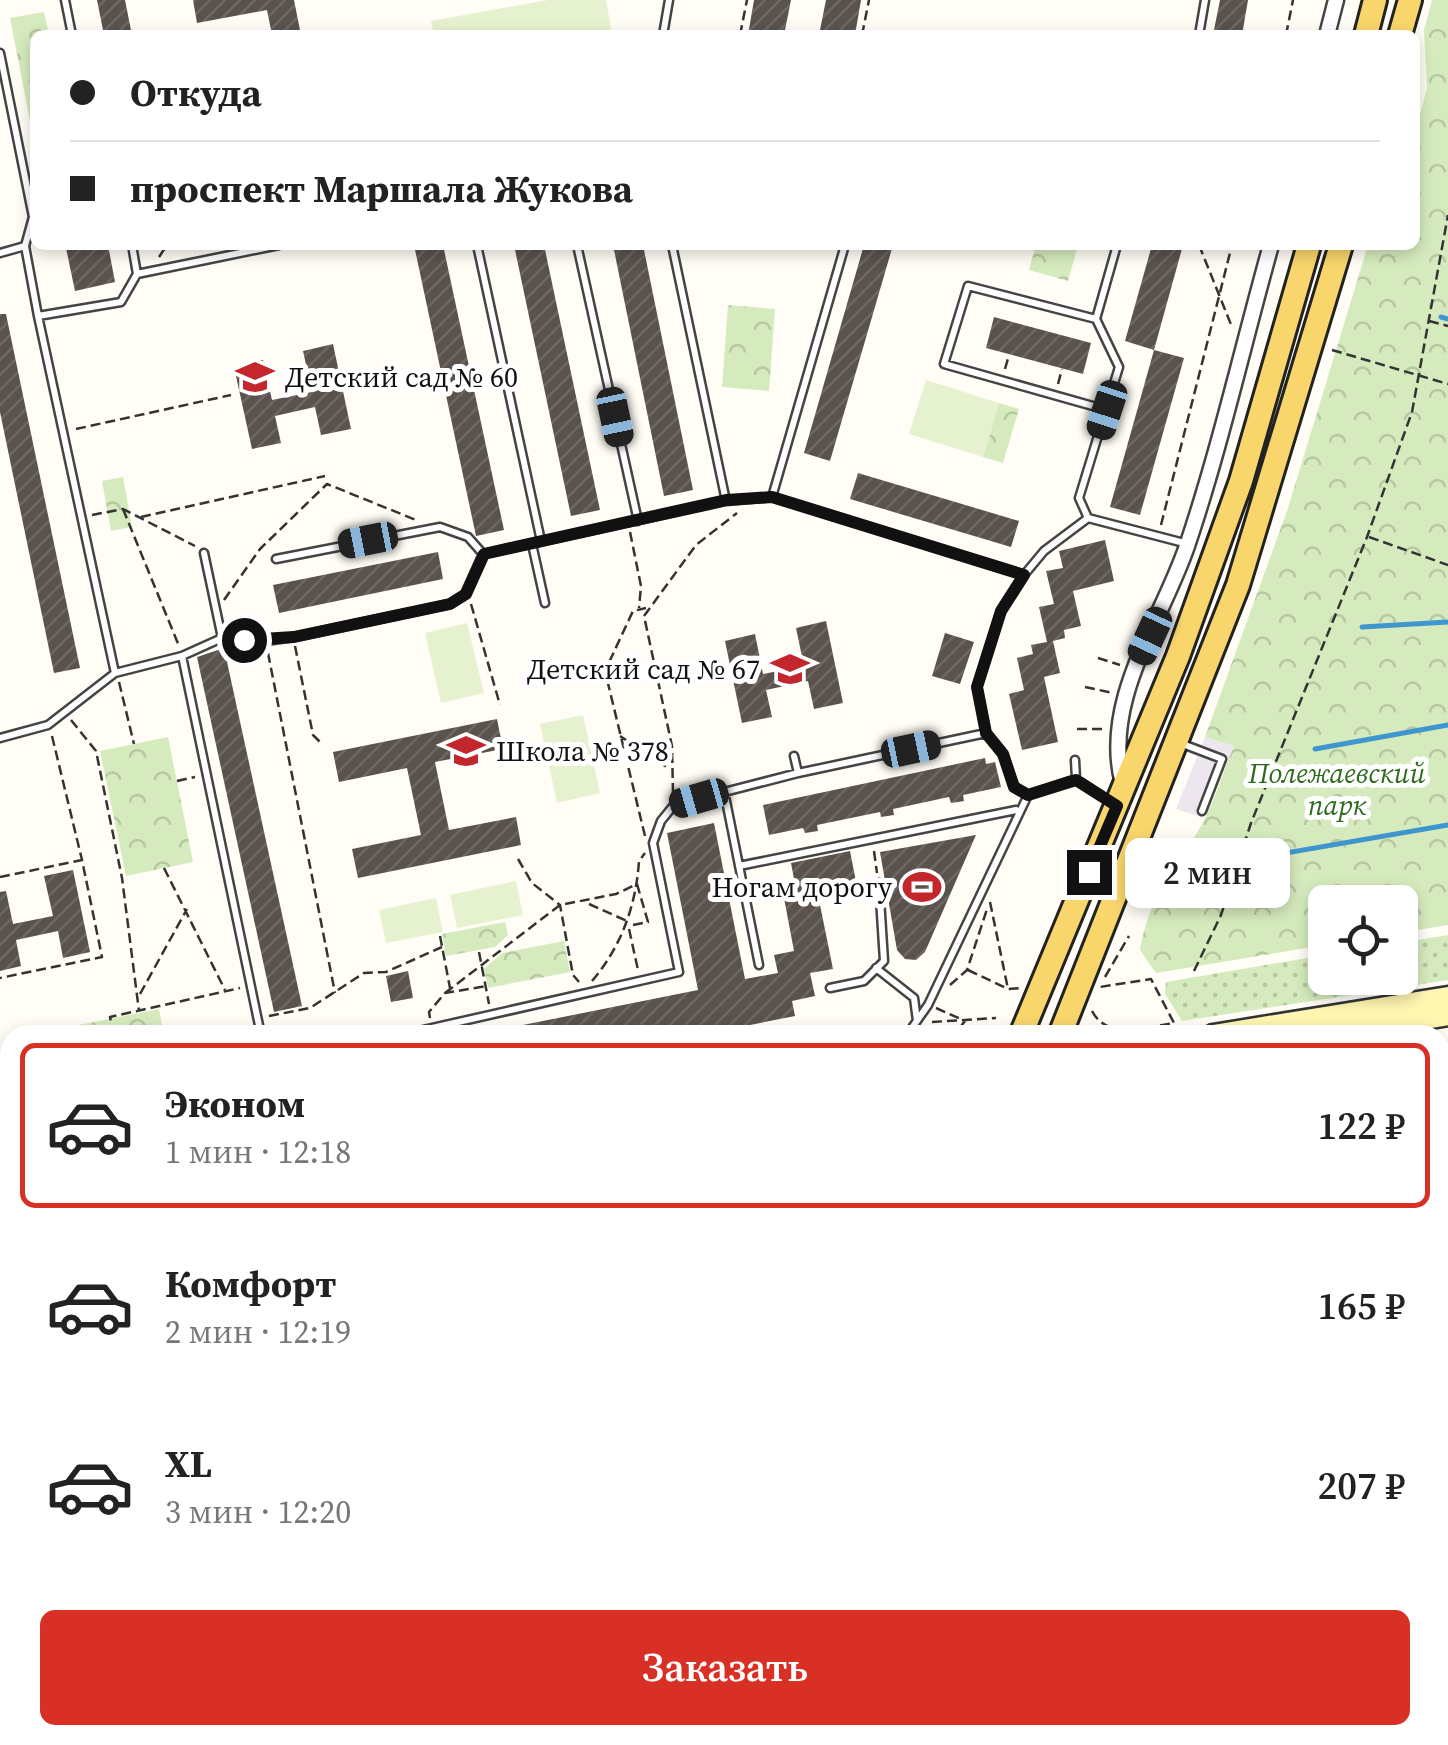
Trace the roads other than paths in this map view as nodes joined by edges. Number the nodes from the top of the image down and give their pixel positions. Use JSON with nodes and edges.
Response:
{"nodes":[{"id":1,"x":65,"y":0,"type":"edge"},
{"id":2,"x":669,"y":0,"type":"edge"},
{"id":3,"x":1205,"y":0,"type":"edge"},
{"id":4,"x":1336,"y":0,"type":"edge"},
{"id":5,"x":1375,"y":0,"type":"edge"},
{"id":6,"x":1410,"y":0,"type":"edge"},
{"id":7,"x":71,"y":30,"type":"edge"},
{"id":8,"x":664,"y":30,"type":"edge"},
{"id":9,"x":1199,"y":30,"type":"edge"},
{"id":10,"x":1328,"y":30,"type":"edge"},
{"id":11,"x":1367,"y":30,"type":"edge"},
{"id":12,"x":1401,"y":30,"type":"edge"},
{"id":13,"x":0,"y":53,"type":"edge"},
{"id":14,"x":30,"y":198,"type":"edge"},
{"id":15,"x":30,"y":230,"type":"edge"},
{"id":16,"x":25,"y":246,"type":"junction"},
{"id":17,"x":133,"y":250,"type":"edge"},
{"id":18,"x":255,"y":250,"type":"edge"},
{"id":19,"x":478,"y":250,"type":"edge"},
{"id":20,"x":578,"y":250,"type":"edge"},
{"id":21,"x":673,"y":250,"type":"edge"},
{"id":22,"x":843,"y":250,"type":"edge"},
{"id":23,"x":1116,"y":250,"type":"edge"},
{"id":24,"x":1270,"y":250,"type":"edge"},
{"id":25,"x":1308,"y":250,"type":"edge"},
{"id":26,"x":1340,"y":250,"type":"edge"},
{"id":27,"x":0,"y":253,"type":"edge"},
{"id":28,"x":137,"y":274,"type":"junction"},
{"id":29,"x":38,"y":316,"type":"junction"},
{"id":30,"x":1096,"y":319,"type":"junction"},
{"id":31,"x":1107,"y":410,"type":"junction"},
{"id":32,"x":772,"y":497,"type":"junction"},
{"id":33,"x":726,"y":500,"type":"junction"},
{"id":34,"x":1088,"y":518,"type":"junction"},
{"id":35,"x":638,"y":521,"type":"junction"},
{"id":36,"x":542,"y":542,"type":"junction"},
{"id":37,"x":532,"y":544,"type":"junction"},
{"id":38,"x":1188,"y":544,"type":"junction"},
{"id":39,"x":204,"y":553,"type":"road end"},
{"id":40,"x":484,"y":554,"type":"junction"},
{"id":41,"x":276,"y":559,"type":"dead end"},
{"id":42,"x":1024,"y":575,"type":"junction"},
{"id":43,"x":545,"y":603,"type":"dead end"},
{"id":44,"x":222,"y":638,"type":"junction"},
{"id":45,"x":182,"y":656,"type":"junction"},
{"id":46,"x":115,"y":672,"type":"junction"},
{"id":47,"x":986,"y":733,"type":"junction"},
{"id":48,"x":0,"y":738,"type":"edge"},
{"id":49,"x":1179,"y":742,"type":"junction"},
{"id":50,"x":794,"y":756,"type":"dead end"},
{"id":51,"x":1075,"y":760,"type":"dead end"},
{"id":52,"x":798,"y":773,"type":"junction"},
{"id":53,"x":1076,"y":780,"type":"junction"},
{"id":54,"x":724,"y":791,"type":"junction"},
{"id":55,"x":1028,"y":795,"type":"junction"},
{"id":56,"x":1120,"y":797,"type":"junction"},
{"id":57,"x":1018,"y":810,"type":"junction"},
{"id":58,"x":1202,"y":811,"type":"dead end"},
{"id":59,"x":739,"y":866,"type":"junction"},
{"id":60,"x":879,"y":883,"type":"dead end"},
{"id":61,"x":759,"y":965,"type":"dead end"},
{"id":62,"x":876,"y":968,"type":"junction"},
{"id":63,"x":830,"y":988,"type":"dead end"},
{"id":64,"x":1448,"y":997,"type":"edge"},
{"id":65,"x":1448,"y":1014,"type":"edge"},
{"id":66,"x":918,"y":1022,"type":"junction"},
{"id":67,"x":259,"y":1025,"type":"edge"},
{"id":68,"x":443,"y":1025,"type":"edge"},
{"id":69,"x":916,"y":1025,"type":"edge"},
{"id":70,"x":1024,"y":1025,"type":"edge"},
{"id":71,"x":1064,"y":1025,"type":"edge"},
{"id":72,"x":1275,"y":1025,"type":"edge"},
{"id":73,"x":1386,"y":1025,"type":"edge"}],
"edges":[{"from":1,"to":7,"type":"lane"},
{"from":2,"to":8,"type":"lane"},
{"from":3,"to":9,"type":"lane"},
{"from":4,"to":10,"type":"street"},
{"from":5,"to":11,"type":"main road"},
{"from":6,"to":12,"type":"main road"},
{"from":13,"to":14,"type":"lane"},
{"from":15,"to":16,"type":"lane"},
{"from":16,"to":27,"type":"lane"},
{"from":16,"to":29,"type":"lane"},
{"from":17,"to":28,"type":"lane"},
{"from":18,"to":28,"type":"lane"},
{"from":19,"to":36,"type":"lane"},
{"from":20,"to":35,"type":"lane"},
{"from":21,"to":33,"type":"lane"},
{"from":22,"to":32,"type":"lane"},
{"from":23,"to":30,"type":"lane"},
{"from":24,"to":38,"type":"street"},
{"from":25,"to":56,"type":"main road"},
{"from":26,"to":49,"type":"main road"},
{"from":28,"to":29,"type":"lane"},
{"from":29,"to":46,"type":"lane"},
{"from":30,"to":31,"type":"lane"},
{"from":30,"to":31,"type":"lane"},
{"from":31,"to":34,"type":"lane"},
{"from":32,"to":33,"type":"lane"},
{"from":32,"to":42,"type":"lane"},
{"from":33,"to":35,"type":"lane"},
{"from":34,"to":38,"type":"lane"},
{"from":34,"to":42,"type":"lane"},
{"from":35,"to":36,"type":"lane"},
{"from":36,"to":37,"type":"lane"},
{"from":37,"to":40,"type":"lane"},
{"from":37,"to":43,"type":"lane"},
{"from":38,"to":56,"type":"street"},
{"from":39,"to":44,"type":"lane"},
{"from":40,"to":41,"type":"lane"},
{"from":40,"to":44,"type":"lane"},
{"from":42,"to":47,"type":"lane"},
{"from":44,"to":45,"type":"lane"},
{"from":45,"to":46,"type":"lane"},
{"from":45,"to":67,"type":"lane"},
{"from":46,"to":48,"type":"lane"},
{"from":47,"to":52,"type":"lane"},
{"from":47,"to":55,"type":"lane"},
{"from":49,"to":58,"type":"lane"},
{"from":49,"to":71,"type":"main road"},
{"from":50,"to":52,"type":"lane"},
{"from":51,"to":53,"type":"lane"},
{"from":52,"to":54,"type":"lane"},
{"from":53,"to":55,"type":"lane"},
{"from":53,"to":56,"type":"lane"},
{"from":54,"to":59,"type":"lane"},
{"from":54,"to":68,"type":"lane"},
{"from":55,"to":57,"type":"lane"},
{"from":56,"to":70,"type":"main road"},
{"from":57,"to":59,"type":"lane"},
{"from":57,"to":66,"type":"lane"},
{"from":59,"to":61,"type":"lane"},
{"from":60,"to":62,"type":"lane"},
{"from":62,"to":63,"type":"lane"},
{"from":62,"to":66,"type":"lane"},
{"from":64,"to":72,"type":"main road"},
{"from":65,"to":73,"type":"main road"},
{"from":66,"to":69,"type":"lane"}]}
